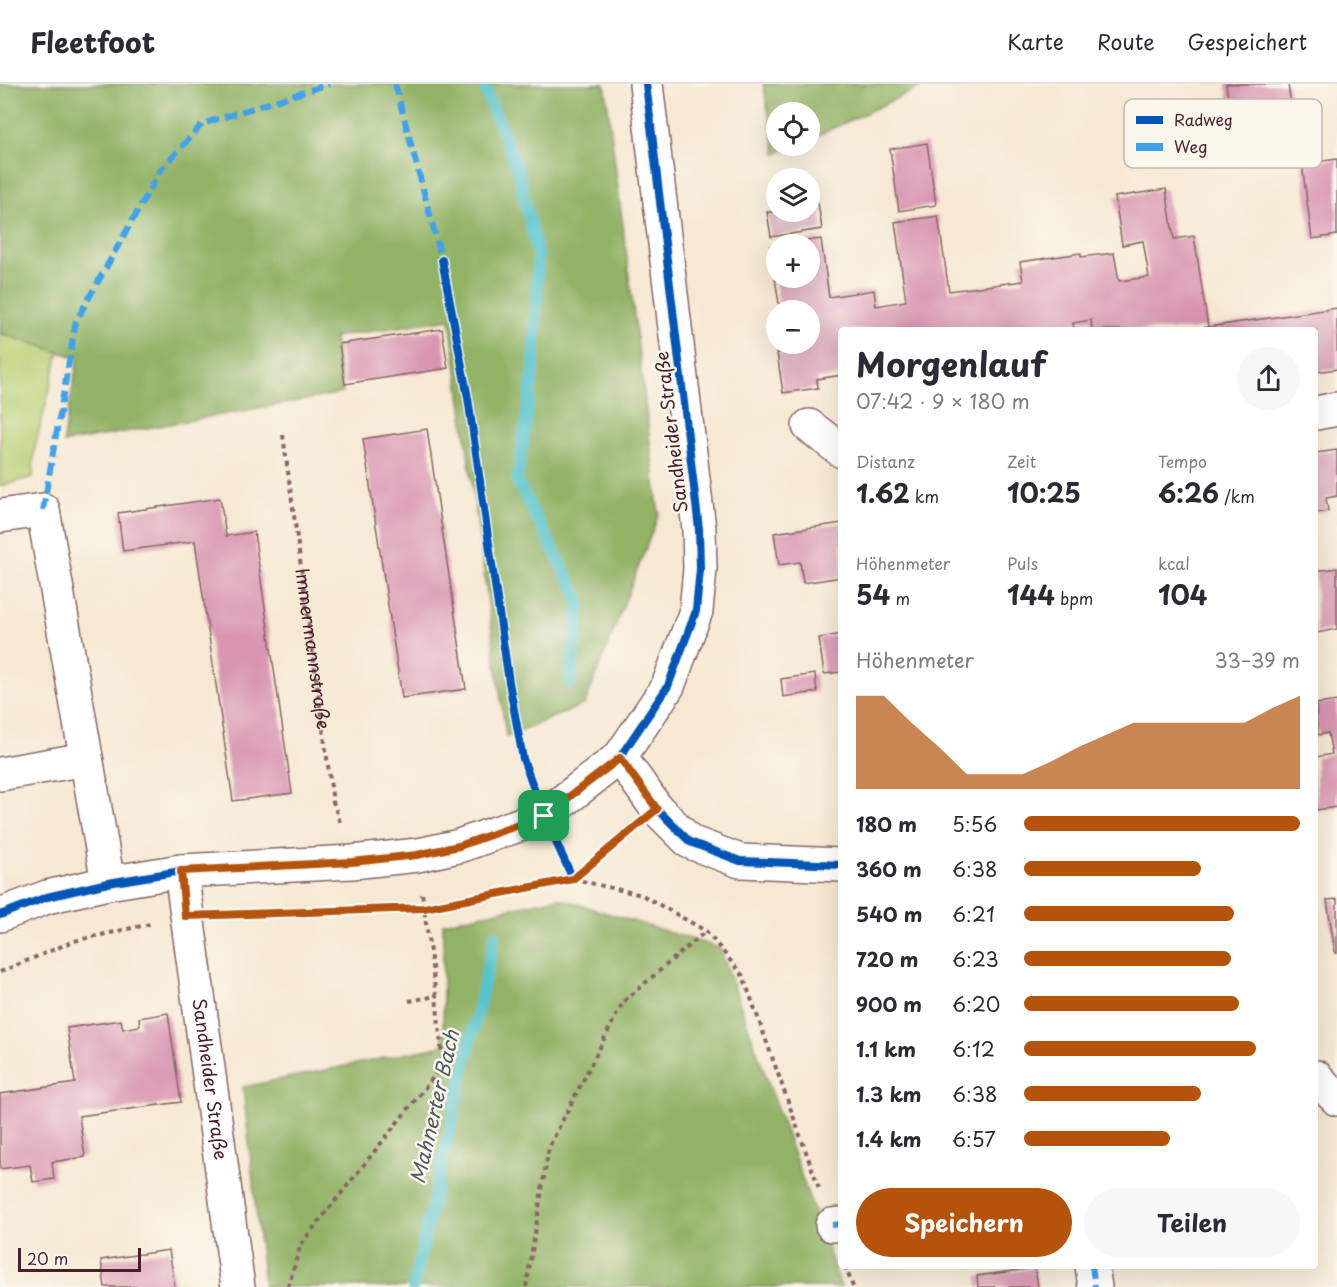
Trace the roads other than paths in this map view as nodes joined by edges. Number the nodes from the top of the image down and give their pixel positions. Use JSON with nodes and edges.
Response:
{"nodes":[{"id":1,"x":646,"y":84,"type":"edge"},
{"id":2,"x":1337,"y":409,"type":"edge"},
{"id":3,"x":1318,"y":413,"type":"edge"},
{"id":4,"x":809,"y":426,"type":"dead end"},
{"id":5,"x":838,"y":448,"type":"edge"},
{"id":6,"x":0,"y":516,"type":"edge"},
{"id":7,"x":620,"y":758,"type":"junction"},
{"id":8,"x":86,"y":759,"type":"junction"},
{"id":9,"x":0,"y":774,"type":"edge"},
{"id":10,"x":838,"y":865,"type":"edge"},
{"id":11,"x":181,"y":871,"type":"junction"},
{"id":12,"x":108,"y":883,"type":"junction"},
{"id":13,"x":0,"y":915,"type":"edge"},
{"id":14,"x":1318,"y":1079,"type":"edge"},
{"id":15,"x":1337,"y":1099,"type":"edge"},
{"id":16,"x":1092,"y":1269,"type":"edge"},
{"id":17,"x":238,"y":1287,"type":"edge"},
{"id":18,"x":1095,"y":1287,"type":"edge"}],
"edges":[{"from":1,"to":7,"type":"street","name":"Sandheider Straße"},
{"from":2,"to":3,"type":"street"},
{"from":4,"to":5,"type":"street"},
{"from":6,"to":8,"type":"street"},
{"from":7,"to":10,"type":"street"},
{"from":7,"to":11,"type":"street","name":"Sandheider Straße"},
{"from":8,"to":9,"type":"street"},
{"from":8,"to":12,"type":"street"},
{"from":11,"to":12,"type":"street","name":"Sandheider Straße"},
{"from":11,"to":17,"type":"street","name":"Sandheider Straße"},
{"from":12,"to":13,"type":"street","name":"Sandheider Straße"},
{"from":14,"to":15,"type":"street"},
{"from":16,"to":18,"type":"street"}]}
